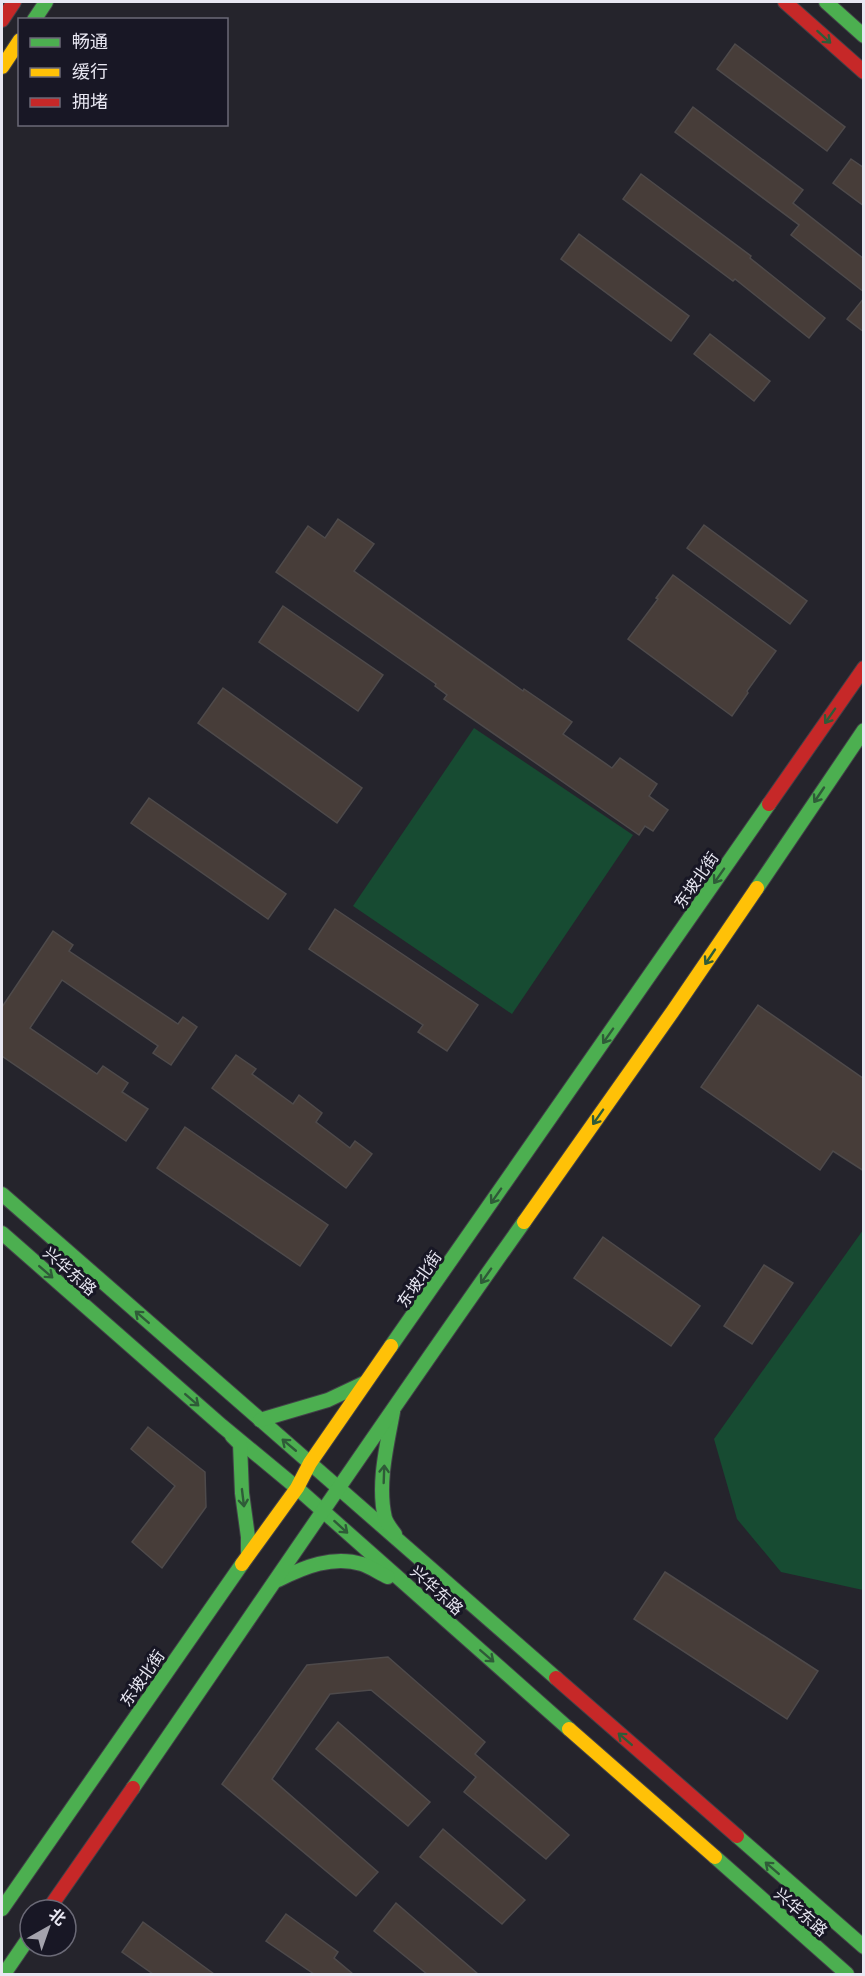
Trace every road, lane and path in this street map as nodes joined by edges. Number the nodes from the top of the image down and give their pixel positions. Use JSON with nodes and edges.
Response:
{"nodes":[{"id":1,"x":14,"y":2,"type":"edge"},
{"id":2,"x":46,"y":2,"type":"edge"},
{"id":3,"x":785,"y":2,"type":"edge"},
{"id":4,"x":825,"y":2,"type":"edge"},
{"id":5,"x":35,"y":18,"type":"edge"},
{"id":6,"x":2,"y":20,"type":"edge"},
{"id":7,"x":864,"y":36,"type":"edge"},
{"id":8,"x":18,"y":43,"type":"edge"},
{"id":9,"x":2,"y":67,"type":"edge"},
{"id":10,"x":864,"y":72,"type":"edge"},
{"id":11,"x":864,"y":668,"type":"edge"},
{"id":12,"x":864,"y":730,"type":"edge"},
{"id":13,"x":2,"y":1194,"type":"edge"},
{"id":14,"x":2,"y":1233,"type":"edge"},
{"id":15,"x":368,"y":1381,"type":"junction"},
{"id":16,"x":394,"y":1405,"type":"junction"},
{"id":17,"x":260,"y":1420,"type":"junction"},
{"id":18,"x":222,"y":1426,"type":"junction"},
{"id":19,"x":310,"y":1463,"type":"junction"},
{"id":20,"x":297,"y":1488,"type":"junction"},
{"id":21,"x":338,"y":1488,"type":"junction"},
{"id":22,"x":323,"y":1511,"type":"junction"},
{"id":23,"x":405,"y":1547,"type":"junction"},
{"id":24,"x":248,"y":1555,"type":"junction"},
{"id":25,"x":276,"y":1581,"type":"junction"},
{"id":26,"x":408,"y":1587,"type":"junction"},
{"id":27,"x":56,"y":1898,"type":"edge"},
{"id":28,"x":2,"y":1910,"type":"edge"},
{"id":29,"x":864,"y":1947,"type":"edge"},
{"id":30,"x":18,"y":1954,"type":"edge"},
{"id":31,"x":4,"y":1974,"type":"edge"},
{"id":32,"x":847,"y":1974,"type":"edge"}],
"edges":[{"from":1,"to":6,"type":"main road"},
{"from":2,"to":5,"type":"main road"},
{"from":3,"to":10,"type":"main road","one_way":true},
{"from":4,"to":7,"type":"main road"},
{"from":8,"to":9,"type":"main road"},
{"from":11,"to":15,"type":"main road","name":"东坡北街","one_way":true},
{"from":12,"to":16,"type":"main road","one_way":true},
{"from":17,"to":13,"type":"main road","one_way":true},
{"from":14,"to":18,"type":"main road","name":"兴华东路","one_way":true},
{"from":15,"to":17,"type":"main road"},
{"from":15,"to":19,"type":"main road","name":"东坡北街"},
{"from":16,"to":21,"type":"main road"},
{"from":23,"to":16,"type":"main road","one_way":true},
{"from":19,"to":17,"type":"main road","one_way":true},
{"from":18,"to":20,"type":"main road","name":"兴华东路"},
{"from":18,"to":24,"type":"main road","one_way":true},
{"from":19,"to":20,"type":"main road","name":"东坡北街"},
{"from":19,"to":21,"type":"main road"},
{"from":20,"to":22,"type":"main road","name":"兴华东路"},
{"from":20,"to":24,"type":"main road","name":"东坡北街"},
{"from":21,"to":22,"type":"main road"},
{"from":21,"to":23,"type":"main road"},
{"from":22,"to":25,"type":"main road"},
{"from":22,"to":26,"type":"main road","name":"兴华东路","one_way":true},
{"from":29,"to":23,"type":"main road","one_way":true},
{"from":24,"to":28,"type":"main road","name":"东坡北街"},
{"from":25,"to":26,"type":"main road"},
{"from":25,"to":27,"type":"main road"},
{"from":26,"to":32,"type":"main road","name":"兴华东路","one_way":true},
{"from":30,"to":31,"type":"main road"}]}
